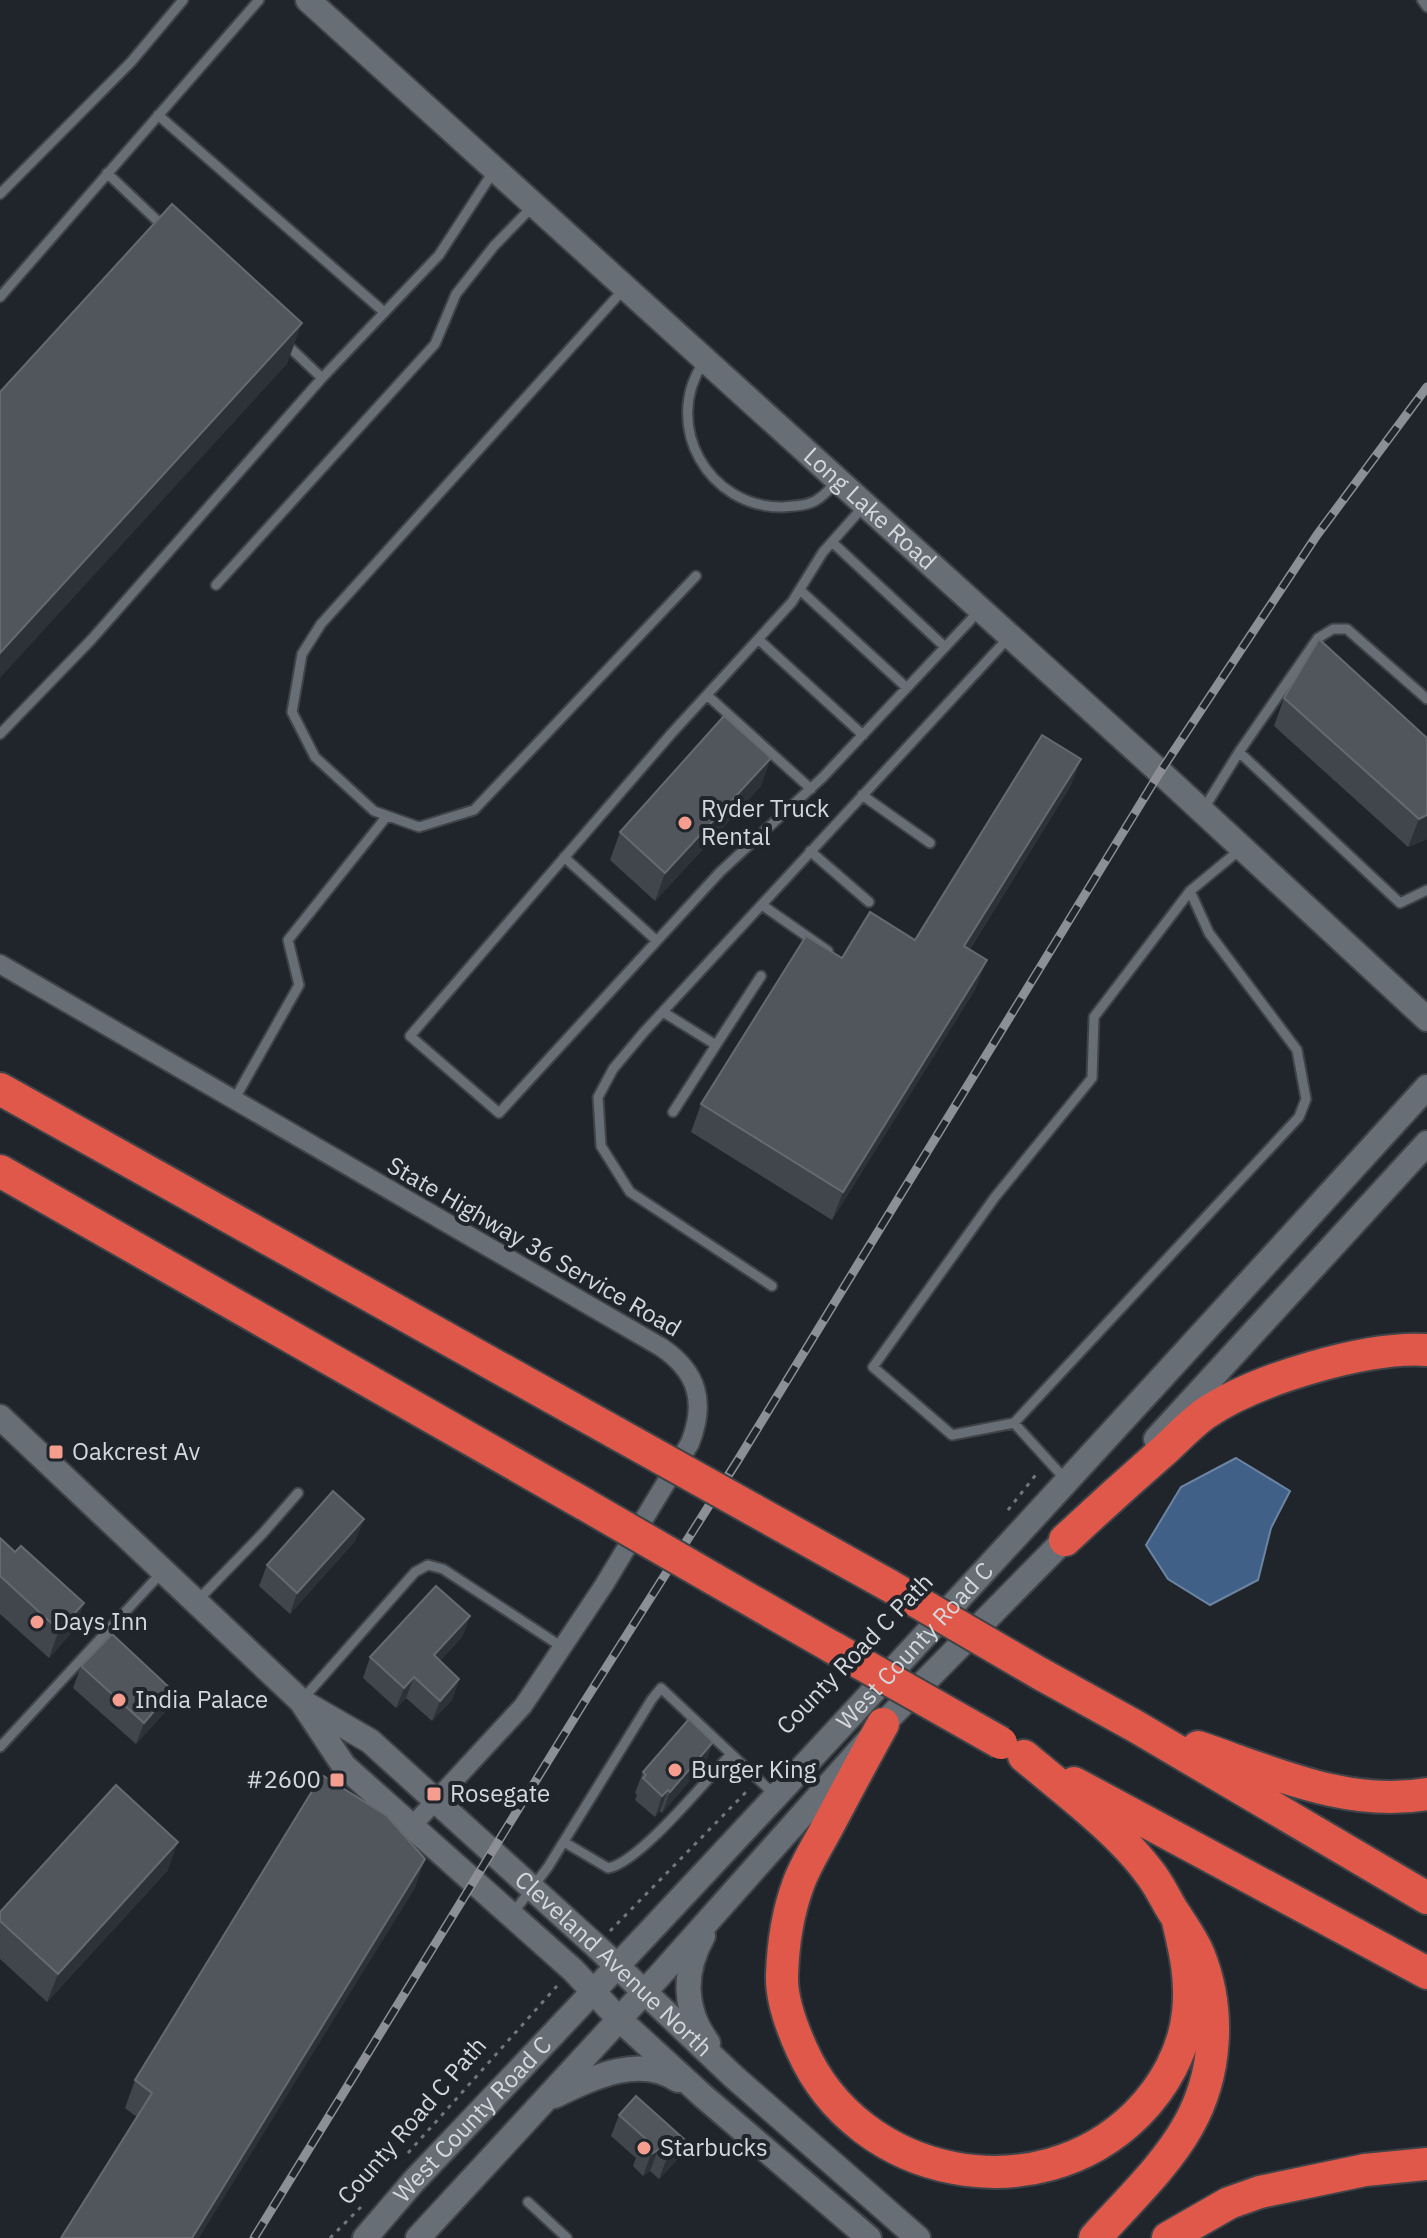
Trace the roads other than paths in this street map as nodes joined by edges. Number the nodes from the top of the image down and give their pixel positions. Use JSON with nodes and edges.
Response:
{"nodes":[{"id":1,"x":183,"y":0,"type":"edge"},
{"id":2,"x":259,"y":0,"type":"edge"},
{"id":3,"x":308,"y":0,"type":"edge"},
{"id":4,"x":1422,"y":0,"type":"edge"},
{"id":5,"x":1427,"y":7,"type":"edge"},
{"id":6,"x":158,"y":115,"type":"junction"},
{"id":7,"x":495,"y":169,"type":"junction"},
{"id":8,"x":107,"y":173,"type":"junction"},
{"id":9,"x":0,"y":194,"type":"edge"},
{"id":10,"x":534,"y":205,"type":"junction"},
{"id":11,"x":175,"y":238,"type":"edge"},
{"id":12,"x":625,"y":287,"type":"junction"},
{"id":13,"x":0,"y":297,"type":"edge"},
{"id":14,"x":384,"y":312,"type":"junction"},
{"id":15,"x":277,"y":335,"type":"edge"},
{"id":16,"x":705,"y":360,"type":"junction"},
{"id":17,"x":322,"y":378,"type":"junction"},
{"id":18,"x":838,"y":480,"type":"junction"},
{"id":19,"x":865,"y":505,"type":"junction"},
{"id":20,"x":832,"y":542,"type":"junction"},
{"id":21,"x":696,"y":576,"type":"dead end"},
{"id":22,"x":216,"y":585,"type":"dead end"},
{"id":23,"x":800,"y":590,"type":"junction"},
{"id":24,"x":980,"y":610,"type":"junction"},
{"id":25,"x":1010,"y":636,"type":"junction"},
{"id":26,"x":758,"y":639,"type":"junction"},
{"id":27,"x":945,"y":647,"type":"junction"},
{"id":28,"x":907,"y":688,"type":"junction"},
{"id":29,"x":707,"y":695,"type":"junction"},
{"id":30,"x":1427,"y":699,"type":"edge"},
{"id":31,"x":0,"y":734,"type":"edge"},
{"id":32,"x":863,"y":735,"type":"junction"},
{"id":33,"x":1239,"y":752,"type":"junction"},
{"id":34,"x":811,"y":789,"type":"junction"},
{"id":35,"x":862,"y":795,"type":"junction"},
{"id":36,"x":1202,"y":812,"type":"junction"},
{"id":37,"x":387,"y":816,"type":"junction"},
{"id":38,"x":930,"y":843,"type":"dead end"},
{"id":39,"x":1242,"y":848,"type":"junction"},
{"id":40,"x":810,"y":851,"type":"junction"},
{"id":41,"x":564,"y":857,"type":"junction"},
{"id":42,"x":1427,"y":890,"type":"edge"},
{"id":43,"x":1190,"y":891,"type":"junction"},
{"id":44,"x":869,"y":902,"type":"dead end"},
{"id":45,"x":762,"y":905,"type":"junction"},
{"id":46,"x":657,"y":941,"type":"junction"},
{"id":47,"x":836,"y":956,"type":"edge"},
{"id":48,"x":0,"y":964,"type":"edge"},
{"id":49,"x":761,"y":976,"type":"dead end"},
{"id":50,"x":663,"y":1012,"type":"junction"},
{"id":51,"x":1427,"y":1019,"type":"edge"},
{"id":52,"x":716,"y":1045,"type":"junction"},
{"id":53,"x":1427,"y":1087,"type":"edge"},
{"id":54,"x":0,"y":1089,"type":"edge"},
{"id":55,"x":234,"y":1100,"type":"junction"},
{"id":56,"x":673,"y":1112,"type":"dead end"},
{"id":57,"x":1427,"y":1143,"type":"edge"},
{"id":58,"x":0,"y":1171,"type":"edge"},
{"id":59,"x":772,"y":1286,"type":"dead end"},
{"id":60,"x":1427,"y":1350,"type":"edge"},
{"id":61,"x":0,"y":1417,"type":"edge"},
{"id":62,"x":1014,"y":1423,"type":"junction"},
{"id":63,"x":1067,"y":1481,"type":"junction"},
{"id":64,"x":298,"y":1493,"type":"dead end"},
{"id":65,"x":1065,"y":1540,"type":"junction"},
{"id":66,"x":163,"y":1571,"type":"junction"},
{"id":67,"x":196,"y":1602,"type":"junction"},
{"id":68,"x":562,"y":1647,"type":"junction"},
{"id":69,"x":301,"y":1701,"type":"junction"},
{"id":70,"x":883,"y":1724,"type":"junction"},
{"id":71,"x":1135,"y":1726,"type":"junction"},
{"id":72,"x":0,"y":1747,"type":"edge"},
{"id":73,"x":1012,"y":1749,"type":"junction"},
{"id":74,"x":731,"y":1754,"type":"junction"},
{"id":75,"x":768,"y":1788,"type":"junction"},
{"id":76,"x":1427,"y":1794,"type":"edge"},
{"id":77,"x":435,"y":1801,"type":"junction"},
{"id":78,"x":412,"y":1826,"type":"junction"},
{"id":79,"x":564,"y":1842,"type":"junction"},
{"id":80,"x":533,"y":1889,"type":"junction"},
{"id":81,"x":1427,"y":1898,"type":"edge"},
{"id":82,"x":719,"y":1909,"type":"junction"},
{"id":83,"x":511,"y":1915,"type":"junction"},
{"id":84,"x":1177,"y":1917,"type":"junction"},
{"id":85,"x":616,"y":1966,"type":"junction"},
{"id":86,"x":1427,"y":1973,"type":"edge"},
{"id":87,"x":643,"y":1992,"type":"junction"},
{"id":88,"x":593,"y":1993,"type":"junction"},
{"id":89,"x":618,"y":2018,"type":"junction"},
{"id":90,"x":734,"y":2077,"type":"junction"},
{"id":91,"x":703,"y":2096,"type":"junction"},
{"id":92,"x":545,"y":2100,"type":"junction"},
{"id":93,"x":1427,"y":2164,"type":"edge"},
{"id":94,"x":528,"y":2202,"type":"dead end"},
{"id":95,"x":365,"y":2238,"type":"edge"},
{"id":96,"x":418,"y":2238,"type":"edge"},
{"id":97,"x":567,"y":2238,"type":"edge"},
{"id":98,"x":869,"y":2238,"type":"edge"},
{"id":99,"x":918,"y":2238,"type":"edge"},
{"id":100,"x":1095,"y":2238,"type":"edge"},
{"id":101,"x":1168,"y":2238,"type":"edge"}],
"edges":[{"from":1,"to":9,"type":"lane"},
{"from":2,"to":6,"type":"lane"},
{"from":3,"to":7,"type":"street","name":"Long Lake Road"},
{"from":4,"to":5,"type":"lane"},
{"from":6,"to":8,"type":"lane"},
{"from":6,"to":14,"type":"lane"},
{"from":7,"to":10,"type":"street","name":"Long Lake Road"},
{"from":7,"to":14,"type":"lane"},
{"from":8,"to":11,"type":"lane"},
{"from":8,"to":13,"type":"lane"},
{"from":10,"to":12,"type":"street","name":"Long Lake Road"},
{"from":10,"to":22,"type":"lane"},
{"from":12,"to":16,"type":"street","name":"Long Lake Road"},
{"from":12,"to":37,"type":"lane"},
{"from":14,"to":17,"type":"lane"},
{"from":15,"to":17,"type":"lane"},
{"from":16,"to":18,"type":"street","name":"Long Lake Road"},
{"from":16,"to":18,"type":"lane"},
{"from":17,"to":31,"type":"lane"},
{"from":18,"to":19,"type":"street","name":"Long Lake Road"},
{"from":19,"to":20,"type":"lane"},
{"from":19,"to":24,"type":"street","name":"Long Lake Road"},
{"from":20,"to":23,"type":"lane"},
{"from":20,"to":27,"type":"lane"},
{"from":21,"to":37,"type":"lane"},
{"from":23,"to":26,"type":"lane"},
{"from":23,"to":28,"type":"lane"},
{"from":24,"to":25,"type":"street","name":"Long Lake Road"},
{"from":24,"to":27,"type":"lane"},
{"from":25,"to":35,"type":"lane"},
{"from":25,"to":36,"type":"street","name":"Long Lake Road"},
{"from":26,"to":29,"type":"lane"},
{"from":26,"to":32,"type":"lane"},
{"from":27,"to":28,"type":"lane"},
{"from":28,"to":32,"type":"lane"},
{"from":29,"to":34,"type":"lane"},
{"from":29,"to":41,"type":"lane"},
{"from":30,"to":33,"type":"lane"},
{"from":32,"to":34,"type":"lane"},
{"from":33,"to":36,"type":"lane"},
{"from":33,"to":42,"type":"lane"},
{"from":34,"to":46,"type":"lane"},
{"from":35,"to":38,"type":"lane"},
{"from":35,"to":40,"type":"lane"},
{"from":36,"to":39,"type":"street","name":"Long Lake Road"},
{"from":37,"to":55,"type":"lane"},
{"from":39,"to":43,"type":"lane"},
{"from":39,"to":51,"type":"street","name":"Long Lake Road"},
{"from":40,"to":44,"type":"lane"},
{"from":40,"to":45,"type":"lane"},
{"from":41,"to":46,"type":"lane"},
{"from":41,"to":46,"type":"lane"},
{"from":43,"to":62,"type":"lane"},
{"from":43,"to":62,"type":"lane"},
{"from":45,"to":47,"type":"lane"},
{"from":45,"to":50,"type":"lane"},
{"from":48,"to":55,"type":"street","name":"State Highway 36 Service Road"},
{"from":49,"to":52,"type":"lane"},
{"from":50,"to":52,"type":"lane"},
{"from":50,"to":59,"type":"lane"},
{"from":52,"to":56,"type":"lane"},
{"from":53,"to":63,"type":"street","name":"West County Road C"},
{"from":54,"to":71,"type":"highway","bridge":true},
{"from":55,"to":68,"type":"street","name":"State Highway 36 Service Road"},
{"from":57,"to":65,"type":"street","name":"West County Road C"},
{"from":58,"to":73,"type":"highway","bridge":true},
{"from":60,"to":65,"type":"highway"},
{"from":61,"to":66,"type":"street","name":"Cleveland Avenue North"},
{"from":62,"to":63,"type":"lane"},
{"from":63,"to":75,"type":"street","name":"West County Road C"},
{"from":64,"to":67,"type":"lane"},
{"from":65,"to":70,"type":"street","name":"West County Road C"},
{"from":66,"to":67,"type":"street","name":"Cleveland Avenue North"},
{"from":66,"to":72,"type":"lane"},
{"from":67,"to":69,"type":"street","name":"Cleveland Avenue North"},
{"from":68,"to":69,"type":"lane"},
{"from":68,"to":77,"type":"street","name":"State Highway 36 Service Road"},
{"from":69,"to":77,"type":"street","name":"Cleveland Avenue North"},
{"from":69,"to":78,"type":"street","name":"Cleveland Avenue North"},
{"from":70,"to":82,"type":"street","name":"West County Road C"},
{"from":70,"to":84,"type":"highway"},
{"from":71,"to":76,"type":"highway"},
{"from":71,"to":81,"type":"highway"},
{"from":73,"to":84,"type":"highway"},
{"from":73,"to":86,"type":"highway"},
{"from":74,"to":75,"type":"lane"},
{"from":74,"to":79,"type":"lane"},
{"from":74,"to":79,"type":"lane"},
{"from":75,"to":85,"type":"street","name":"West County Road C"},
{"from":77,"to":78,"type":"street","name":"State Highway 36 Service Road"},
{"from":77,"to":80,"type":"street","name":"Cleveland Avenue North"},
{"from":78,"to":83,"type":"street","name":"Cleveland Avenue North"},
{"from":79,"to":80,"type":"lane"},
{"from":80,"to":83,"type":"lane"},
{"from":80,"to":85,"type":"street","name":"Cleveland Avenue North"},
{"from":82,"to":87,"type":"street","name":"West County Road C"},
{"from":82,"to":90,"type":"street"},
{"from":83,"to":88,"type":"street","name":"Cleveland Avenue North"},
{"from":84,"to":100,"type":"highway"},
{"from":85,"to":87,"type":"street","name":"Cleveland Avenue North"},
{"from":85,"to":88,"type":"street","name":"West County Road C"},
{"from":87,"to":89,"type":"street","name":"West County Road C"},
{"from":87,"to":90,"type":"street","name":"Cleveland Avenue North"},
{"from":88,"to":89,"type":"street","name":"Cleveland Avenue North"},
{"from":88,"to":95,"type":"street","name":"West County Road C"},
{"from":89,"to":91,"type":"street","name":"Cleveland Avenue North"},
{"from":89,"to":92,"type":"street","name":"West County Road C"},
{"from":90,"to":99,"type":"street","name":"Cleveland Avenue North"},
{"from":91,"to":92,"type":"street"},
{"from":91,"to":98,"type":"street","name":"Cleveland Avenue North"},
{"from":92,"to":96,"type":"street","name":"West County Road C"},
{"from":93,"to":101,"type":"highway"},
{"from":94,"to":97,"type":"lane"}]}
